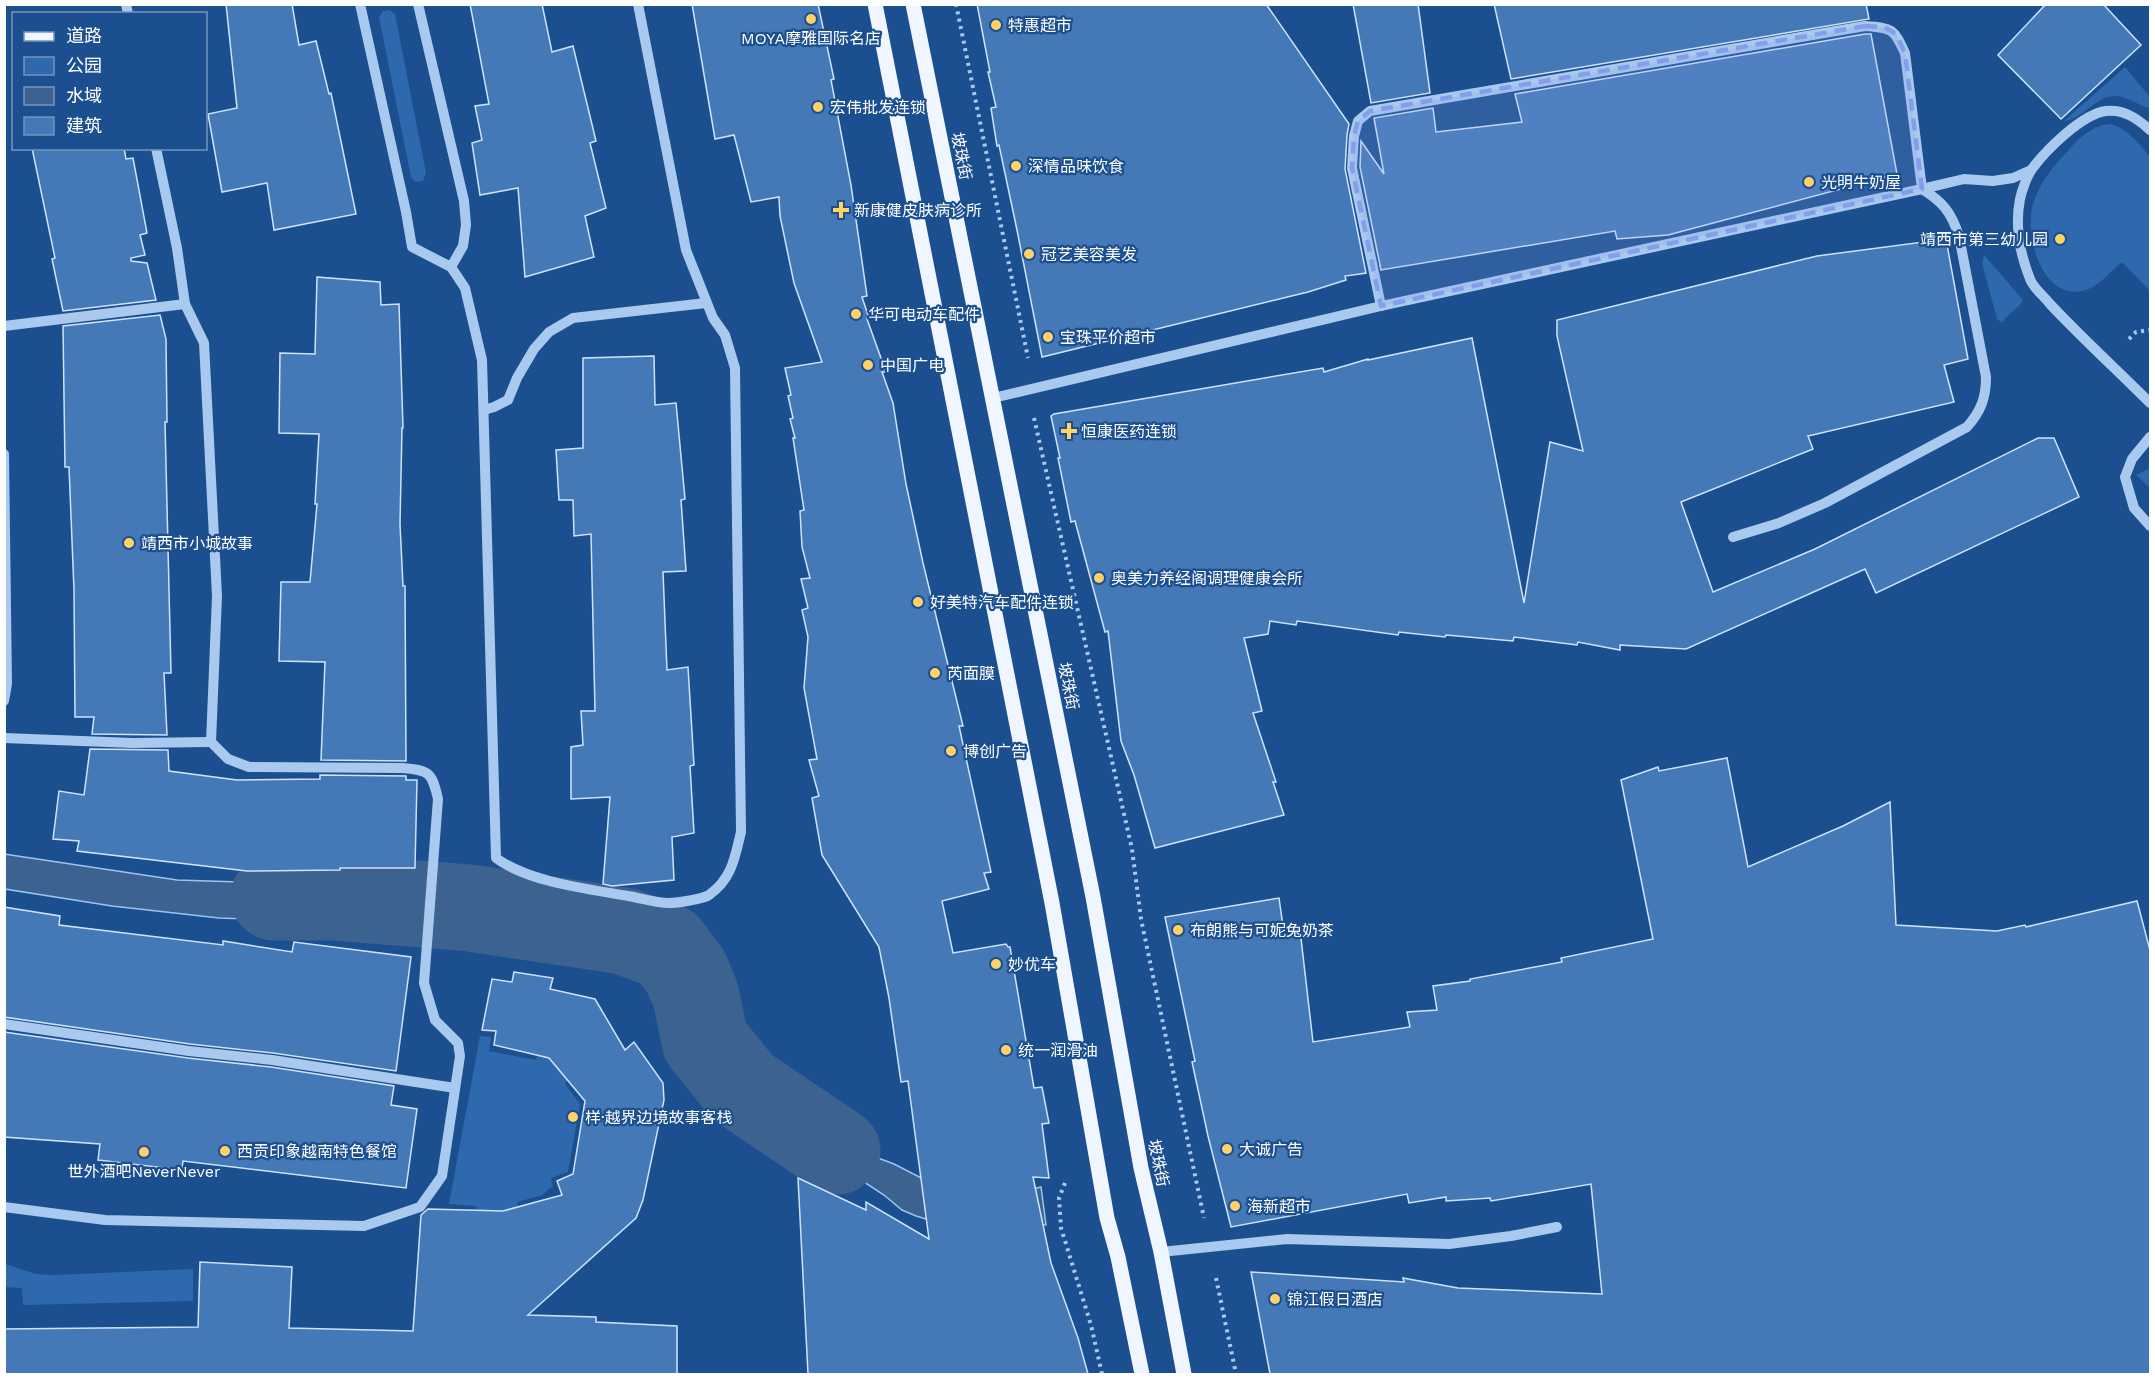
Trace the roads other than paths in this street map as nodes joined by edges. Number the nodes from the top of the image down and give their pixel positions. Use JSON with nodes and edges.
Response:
{"nodes":[{"id":1,"x":360,"y":4,"type":"edge"},
{"id":2,"x":418,"y":4,"type":"edge"},
{"id":3,"x":638,"y":4,"type":"edge"},
{"id":4,"x":875,"y":4,"type":"edge"},
{"id":5,"x":913,"y":4,"type":"edge"},
{"id":6,"x":2151,"y":130,"type":"edge"},
{"id":7,"x":156,"y":150,"type":"edge"},
{"id":8,"x":2031,"y":170,"type":"junction"},
{"id":9,"x":1922,"y":189,"type":"junction"},
{"id":10,"x":451,"y":267,"type":"junction"},
{"id":11,"x":706,"y":303,"type":"junction"},
{"id":12,"x":185,"y":304,"type":"junction"},
{"id":13,"x":1381,"y":306,"type":"junction"},
{"id":14,"x":4,"y":326,"type":"edge"},
{"id":15,"x":993,"y":398,"type":"junction"},
{"id":16,"x":2151,"y":404,"type":"edge"},
{"id":17,"x":484,"y":410,"type":"junction"},
{"id":18,"x":2151,"y":437,"type":"edge"},
{"id":19,"x":4,"y":454,"type":"edge"},
{"id":20,"x":2151,"y":526,"type":"edge"},
{"id":21,"x":1733,"y":537,"type":"dead end"},
{"id":22,"x":4,"y":701,"type":"edge"},
{"id":23,"x":4,"y":738,"type":"edge"},
{"id":24,"x":211,"y":742,"type":"junction"},
{"id":25,"x":4,"y":1024,"type":"edge"},
{"id":26,"x":455,"y":1088,"type":"junction"},
{"id":27,"x":4,"y":1207,"type":"edge"},
{"id":28,"x":1557,"y":1227,"type":"dead end"},
{"id":29,"x":1161,"y":1252,"type":"junction"},
{"id":30,"x":1142,"y":1374,"type":"edge"},
{"id":31,"x":1184,"y":1374,"type":"edge"}],
"edges":[{"from":1,"to":10,"type":"street"},
{"from":2,"to":10,"type":"street"},
{"from":3,"to":11,"type":"street"},
{"from":4,"to":30,"type":"main road"},
{"from":5,"to":15,"type":"main road","name":"坡珠街"},
{"from":6,"to":8,"type":"street"},
{"from":7,"to":12,"type":"street"},
{"from":8,"to":9,"type":"street"},
{"from":8,"to":16,"type":"street"},
{"from":9,"to":13,"type":"street"},
{"from":9,"to":13,"type":"street"},
{"from":9,"to":21,"type":"street"},
{"from":10,"to":17,"type":"street"},
{"from":11,"to":17,"type":"street"},
{"from":11,"to":17,"type":"street"},
{"from":12,"to":14,"type":"street"},
{"from":12,"to":24,"type":"street"},
{"from":13,"to":15,"type":"street"},
{"from":15,"to":29,"type":"main road","name":"坡珠街"},
{"from":18,"to":20,"type":"street"},
{"from":19,"to":22,"type":"street"},
{"from":23,"to":24,"type":"street"},
{"from":24,"to":26,"type":"street"},
{"from":25,"to":26,"type":"street"},
{"from":26,"to":27,"type":"street"},
{"from":28,"to":29,"type":"street"},
{"from":29,"to":31,"type":"main road","name":"坡珠街"}]}
